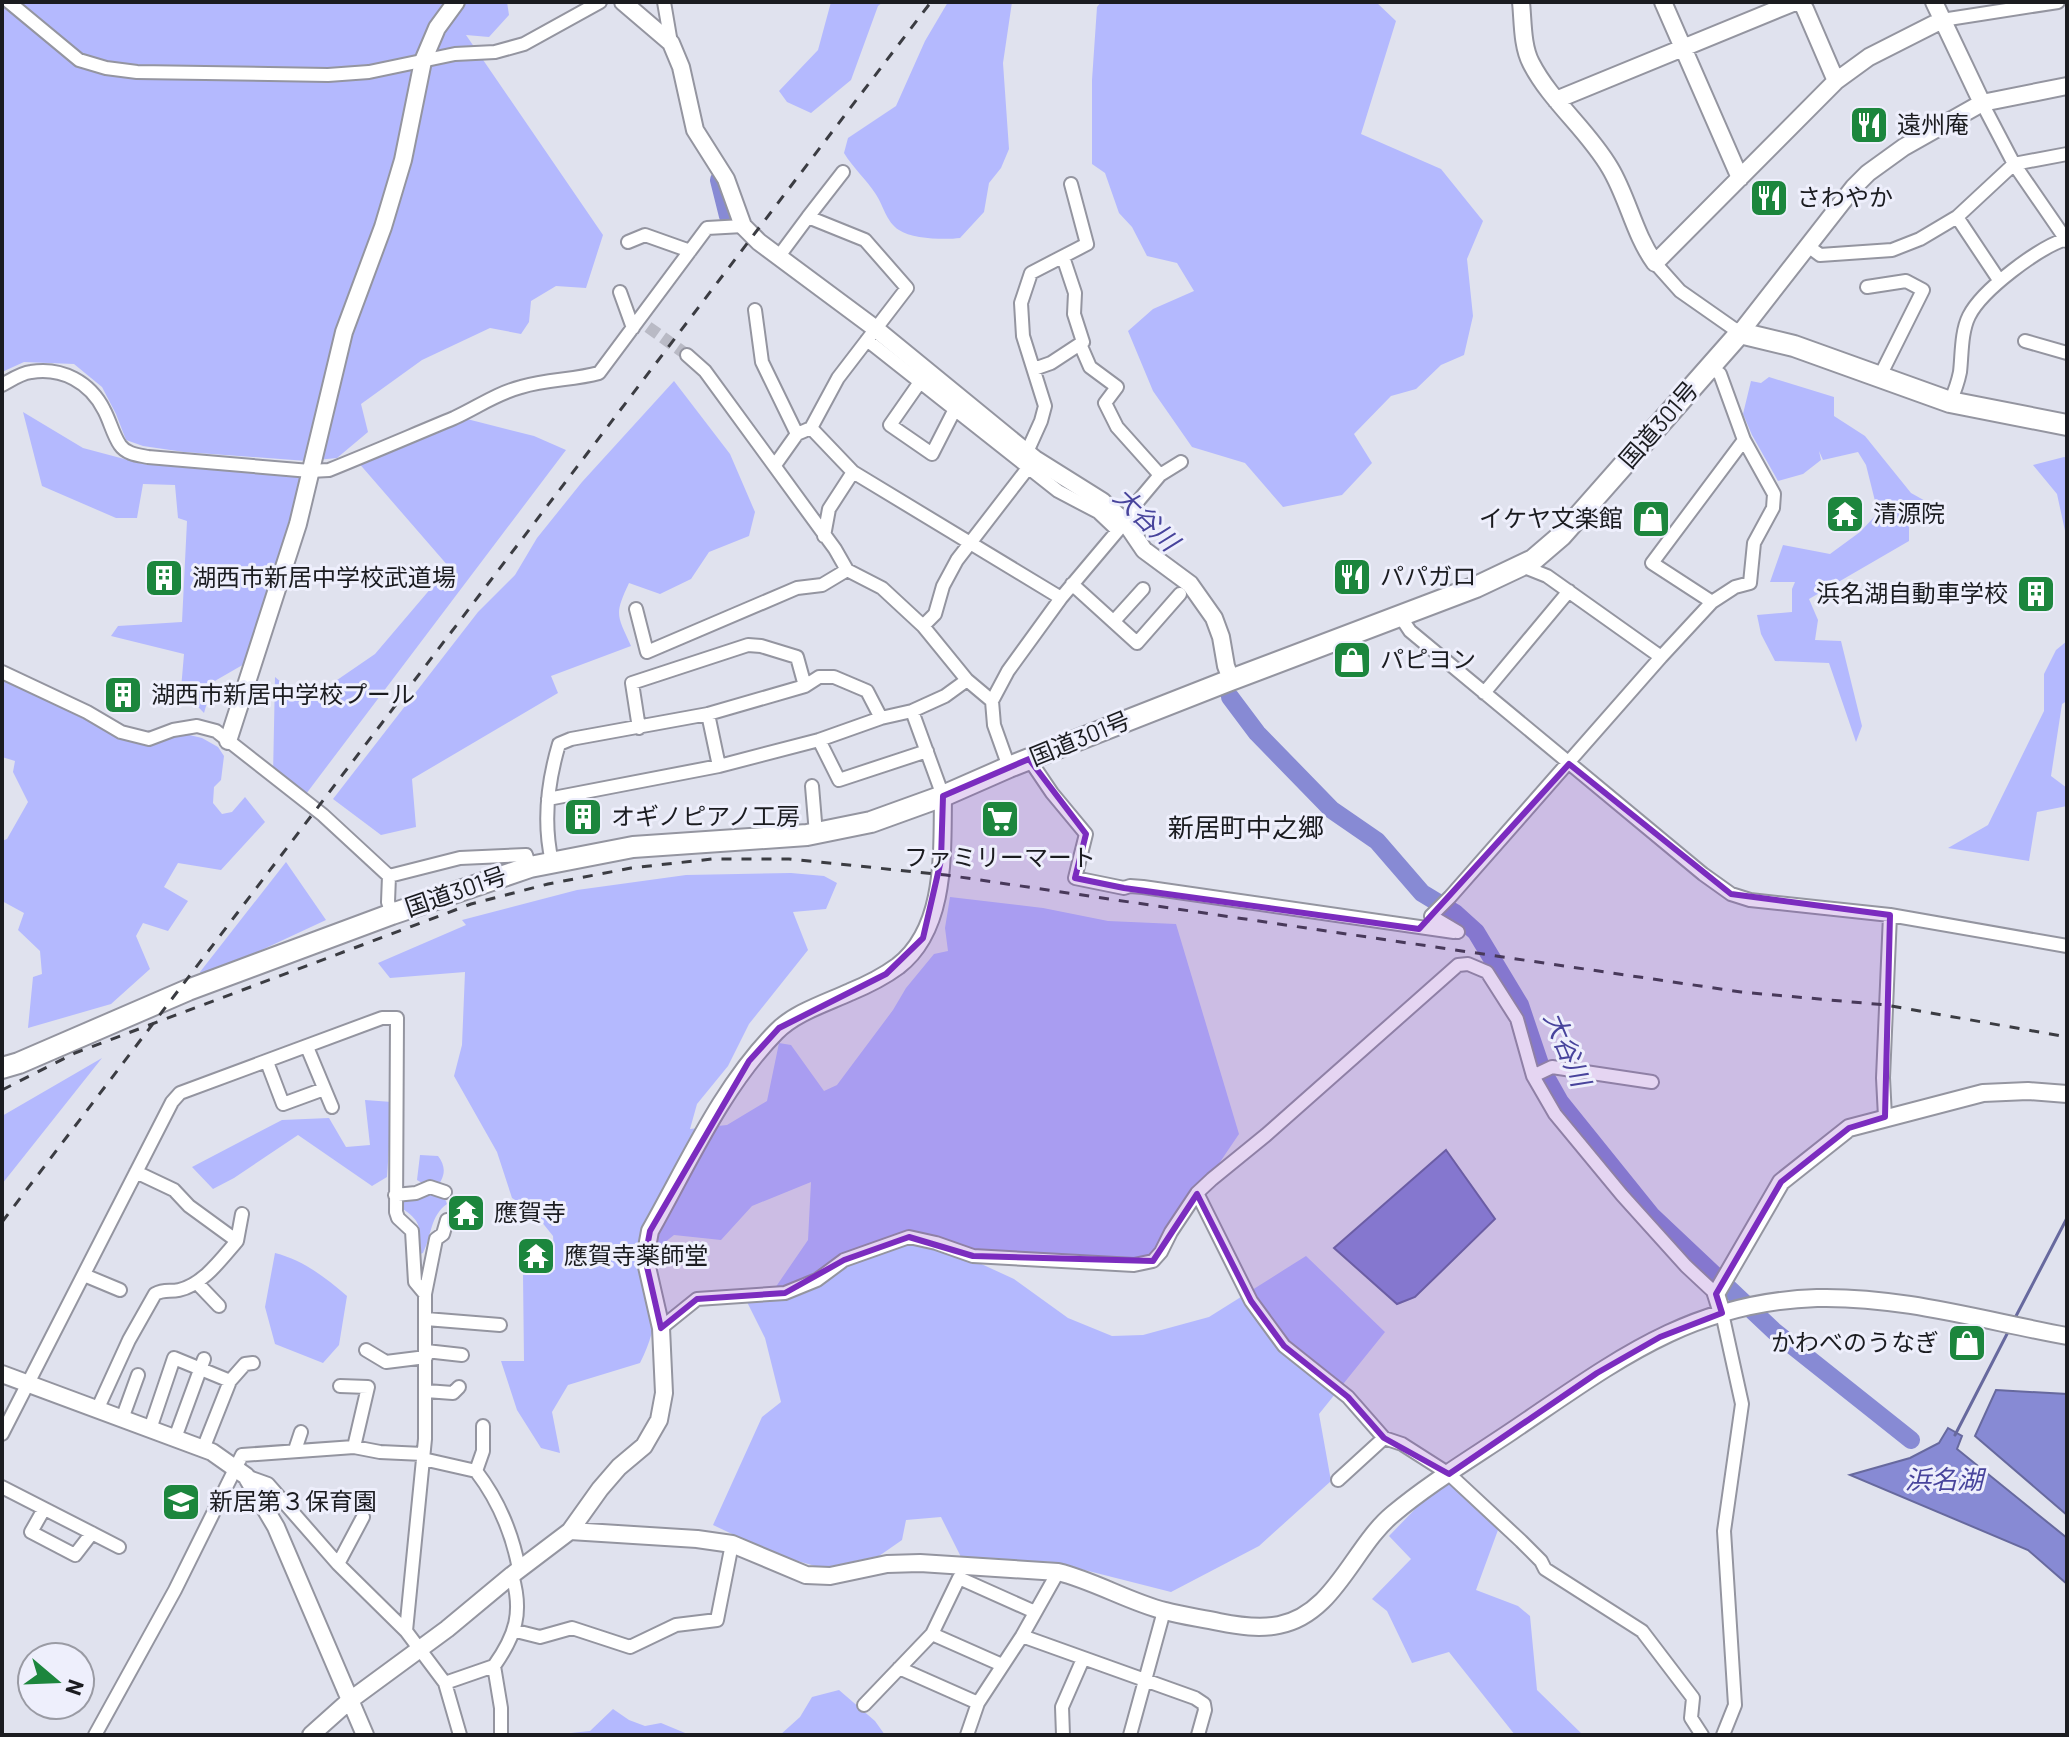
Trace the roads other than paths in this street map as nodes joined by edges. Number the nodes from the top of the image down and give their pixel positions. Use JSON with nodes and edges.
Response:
{"nodes":[{"id":1,"x":9,"y":2,"type":"edge"},
{"id":2,"x":456,"y":2,"type":"edge"},
{"id":3,"x":600,"y":2,"type":"edge"},
{"id":4,"x":623,"y":2,"type":"edge"},
{"id":5,"x":664,"y":2,"type":"edge"},
{"id":6,"x":1521,"y":2,"type":"edge"},
{"id":7,"x":1663,"y":2,"type":"edge"},
{"id":8,"x":1795,"y":2,"type":"edge"},
{"id":9,"x":1934,"y":2,"type":"edge"},
{"id":10,"x":2058,"y":2,"type":"edge"},
{"id":11,"x":1942,"y":20,"type":"junction"},
{"id":12,"x":671,"y":43,"type":"junction"},
{"id":13,"x":1682,"y":48,"type":"junction"},
{"id":14,"x":423,"y":61,"type":"junction"},
{"id":15,"x":1836,"y":81,"type":"junction"},
{"id":16,"x":2067,"y":86,"type":"edge"},
{"id":17,"x":1556,"y":100,"type":"junction"},
{"id":18,"x":1982,"y":103,"type":"junction"},
{"id":19,"x":2067,"y":154,"type":"edge"},
{"id":20,"x":2014,"y":164,"type":"junction"},
{"id":21,"x":843,"y":172,"type":"dead end"},
{"id":22,"x":1740,"y":178,"type":"junction"},
{"id":23,"x":1071,"y":184,"type":"dead end"},
{"id":24,"x":808,"y":217,"type":"junction"},
{"id":25,"x":1957,"y":217,"type":"junction"},
{"id":26,"x":2060,"y":221,"type":"edge"},
{"id":27,"x":743,"y":226,"type":"junction"},
{"id":28,"x":2066,"y":240,"type":"edge"},
{"id":29,"x":628,"y":242,"type":"dead end"},
{"id":30,"x":1808,"y":246,"type":"junction"},
{"id":31,"x":690,"y":251,"type":"junction"},
{"id":32,"x":779,"y":256,"type":"junction"},
{"id":33,"x":1063,"y":257,"type":"junction"},
{"id":34,"x":1655,"y":263,"type":"junction"},
{"id":35,"x":1999,"y":280,"type":"junction"},
{"id":36,"x":1867,"y":287,"type":"dead end"},
{"id":37,"x":620,"y":292,"type":"dead end"},
{"id":38,"x":755,"y":310,"type":"dead end"},
{"id":39,"x":640,"y":325,"type":"junction"},
{"id":40,"x":1740,"y":333,"type":"junction"},
{"id":41,"x":872,"y":334,"type":"junction"},
{"id":42,"x":2025,"y":341,"type":"dead end"},
{"id":43,"x":1080,"y":344,"type":"junction"},
{"id":44,"x":2067,"y":353,"type":"edge"},
{"id":45,"x":687,"y":355,"type":"tunnel mouth"},
{"id":46,"x":1710,"y":367,"type":"junction"},
{"id":47,"x":1034,"y":369,"type":"junction"},
{"id":48,"x":1880,"y":376,"type":"junction"},
{"id":49,"x":920,"y":382,"type":"junction"},
{"id":50,"x":2,"y":385,"type":"edge"},
{"id":51,"x":1950,"y":402,"type":"junction"},
{"id":52,"x":955,"y":409,"type":"junction"},
{"id":53,"x":2067,"y":425,"type":"edge"},
{"id":54,"x":811,"y":428,"type":"junction"},
{"id":55,"x":797,"y":434,"type":"junction"},
{"id":56,"x":1744,"y":440,"type":"junction"},
{"id":57,"x":1030,"y":460,"type":"junction"},
{"id":58,"x":1181,"y":462,"type":"dead end"},
{"id":59,"x":775,"y":465,"type":"junction"},
{"id":60,"x":310,"y":471,"type":"junction"},
{"id":61,"x":853,"y":472,"type":"junction"},
{"id":62,"x":1160,"y":475,"type":"junction"},
{"id":63,"x":1121,"y":526,"type":"junction"},
{"id":64,"x":824,"y":536,"type":"junction"},
{"id":65,"x":970,"y":541,"type":"junction"},
{"id":66,"x":1522,"y":566,"type":"junction"},
{"id":67,"x":847,"y":570,"type":"junction"},
{"id":68,"x":1072,"y":584,"type":"junction"},
{"id":69,"x":1143,"y":589,"type":"dead end"},
{"id":70,"x":1569,"y":591,"type":"junction"},
{"id":71,"x":1180,"y":594,"type":"dead end"},
{"id":72,"x":1061,"y":598,"type":"junction"},
{"id":73,"x":1712,"y":602,"type":"junction"},
{"id":74,"x":636,"y":609,"type":"dead end"},
{"id":75,"x":1400,"y":616,"type":"junction"},
{"id":76,"x":1114,"y":621,"type":"junction"},
{"id":77,"x":923,"y":626,"type":"junction"},
{"id":78,"x":1661,"y":657,"type":"junction"},
{"id":79,"x":2,"y":672,"type":"edge"},
{"id":80,"x":967,"y":680,"type":"junction"},
{"id":81,"x":1225,"y":682,"type":"junction"},
{"id":82,"x":805,"y":686,"type":"junction"},
{"id":83,"x":1484,"y":693,"type":"junction"},
{"id":84,"x":992,"y":701,"type":"junction"},
{"id":85,"x":912,"y":711,"type":"junction"},
{"id":86,"x":708,"y":714,"type":"junction"},
{"id":87,"x":881,"y":718,"type":"junction"},
{"id":88,"x":639,"y":728,"type":"junction"},
{"id":89,"x":819,"y":740,"type":"junction"},
{"id":90,"x":228,"y":741,"type":"junction"},
{"id":91,"x":927,"y":751,"type":"junction"},
{"id":92,"x":1029,"y":759,"type":"junction"},
{"id":93,"x":1569,"y":764,"type":"junction"},
{"id":94,"x":719,"y":766,"type":"junction"},
{"id":95,"x":1009,"y":767,"type":"junction"},
{"id":96,"x":812,"y":786,"type":"dead end"},
{"id":97,"x":943,"y":796,"type":"junction"},
{"id":98,"x":548,"y":799,"type":"junction"},
{"id":99,"x":816,"y":834,"type":"junction"},
{"id":100,"x":552,"y":862,"type":"junction"},
{"id":101,"x":530,"y":867,"type":"junction"},
{"id":102,"x":389,"y":876,"type":"junction"},
{"id":103,"x":392,"y":914,"type":"junction"},
{"id":104,"x":1890,"y":915,"type":"junction"},
{"id":105,"x":2067,"y":946,"type":"edge"},
{"id":106,"x":307,"y":1047,"type":"junction"},
{"id":107,"x":267,"y":1062,"type":"junction"},
{"id":108,"x":2,"y":1068,"type":"edge"},
{"id":109,"x":1533,"y":1076,"type":"junction"},
{"id":110,"x":1652,"y":1082,"type":"dead end"},
{"id":111,"x":324,"y":1089,"type":"junction"},
{"id":112,"x":2067,"y":1094,"type":"edge"},
{"id":113,"x":332,"y":1107,"type":"dead end"},
{"id":114,"x":1885,"y":1117,"type":"junction"},
{"id":115,"x":136,"y":1172,"type":"junction"},
{"id":116,"x":445,"y":1192,"type":"dead end"},
{"id":117,"x":1197,"y":1193,"type":"junction"},
{"id":118,"x":395,"y":1195,"type":"junction"},
{"id":119,"x":242,"y":1214,"type":"dead end"},
{"id":120,"x":447,"y":1220,"type":"dead end"},
{"id":121,"x":237,"y":1241,"type":"junction"},
{"id":122,"x":84,"y":1275,"type":"junction"},
{"id":123,"x":197,"y":1283,"type":"junction"},
{"id":124,"x":120,"y":1290,"type":"dead end"},
{"id":125,"x":425,"y":1294,"type":"junction"},
{"id":126,"x":1716,"y":1294,"type":"junction"},
{"id":127,"x":219,"y":1306,"type":"dead end"},
{"id":128,"x":1722,"y":1313,"type":"junction"},
{"id":129,"x":426,"y":1319,"type":"junction"},
{"id":130,"x":500,"y":1325,"type":"dead end"},
{"id":131,"x":661,"y":1328,"type":"junction"},
{"id":132,"x":2067,"y":1336,"type":"edge"},
{"id":133,"x":366,"y":1350,"type":"dead end"},
{"id":134,"x":426,"y":1354,"type":"junction"},
{"id":135,"x":462,"y":1355,"type":"dead end"},
{"id":136,"x":253,"y":1363,"type":"dead end"},
{"id":137,"x":202,"y":1364,"type":"junction"},
{"id":138,"x":2,"y":1374,"type":"edge"},
{"id":139,"x":138,"y":1375,"type":"dead end"},
{"id":140,"x":230,"y":1381,"type":"junction"},
{"id":141,"x":29,"y":1386,"type":"junction"},
{"id":142,"x":340,"y":1386,"type":"dead end"},
{"id":143,"x":459,"y":1387,"type":"dead end"},
{"id":144,"x":426,"y":1391,"type":"junction"},
{"id":145,"x":97,"y":1410,"type":"junction"},
{"id":146,"x":122,"y":1419,"type":"junction"},
{"id":147,"x":483,"y":1426,"type":"dead end"},
{"id":148,"x":150,"y":1429,"type":"junction"},
{"id":149,"x":301,"y":1432,"type":"dead end"},
{"id":150,"x":2,"y":1434,"type":"edge"},
{"id":151,"x":175,"y":1438,"type":"junction"},
{"id":152,"x":1384,"y":1438,"type":"junction"},
{"id":153,"x":354,"y":1447,"type":"junction"},
{"id":154,"x":203,"y":1449,"type":"junction"},
{"id":155,"x":295,"y":1450,"type":"junction"},
{"id":156,"x":423,"y":1456,"type":"junction"},
{"id":157,"x":241,"y":1471,"type":"junction"},
{"id":158,"x":476,"y":1471,"type":"junction"},
{"id":159,"x":1449,"y":1474,"type":"junction"},
{"id":160,"x":1338,"y":1480,"type":"dead end"},
{"id":161,"x":2,"y":1487,"type":"edge"},
{"id":162,"x":44,"y":1509,"type":"junction"},
{"id":163,"x":363,"y":1517,"type":"dead end"},
{"id":164,"x":570,"y":1531,"type":"junction"},
{"id":165,"x":92,"y":1533,"type":"junction"},
{"id":166,"x":732,"y":1544,"type":"junction"},
{"id":167,"x":119,"y":1547,"type":"dead end"},
{"id":168,"x":338,"y":1564,"type":"junction"},
{"id":169,"x":516,"y":1572,"type":"junction"},
{"id":170,"x":1058,"y":1572,"type":"junction"},
{"id":171,"x":1164,"y":1611,"type":"junction"},
{"id":172,"x":1035,"y":1612,"type":"junction"},
{"id":173,"x":406,"y":1631,"type":"junction"},
{"id":174,"x":516,"y":1631,"type":"junction"},
{"id":175,"x":932,"y":1634,"type":"junction"},
{"id":176,"x":1022,"y":1636,"type":"junction"},
{"id":177,"x":420,"y":1648,"type":"junction"},
{"id":178,"x":1083,"y":1659,"type":"junction"},
{"id":179,"x":1002,"y":1665,"type":"junction"},
{"id":180,"x":494,"y":1666,"type":"junction"},
{"id":181,"x":899,"y":1668,"type":"junction"},
{"id":182,"x":1146,"y":1679,"type":"junction"},
{"id":183,"x":445,"y":1683,"type":"junction"},
{"id":184,"x":349,"y":1701,"type":"junction"},
{"id":185,"x":978,"y":1703,"type":"junction"},
{"id":186,"x":864,"y":1705,"type":"dead end"},
{"id":187,"x":95,"y":1735,"type":"edge"},
{"id":188,"x":311,"y":1735,"type":"edge"},
{"id":189,"x":365,"y":1735,"type":"edge"},
{"id":190,"x":460,"y":1735,"type":"edge"},
{"id":191,"x":501,"y":1735,"type":"edge"},
{"id":192,"x":967,"y":1735,"type":"edge"},
{"id":193,"x":1063,"y":1735,"type":"edge"},
{"id":194,"x":1130,"y":1735,"type":"edge"},
{"id":195,"x":1198,"y":1735,"type":"edge"},
{"id":196,"x":1702,"y":1735,"type":"edge"},
{"id":197,"x":1723,"y":1735,"type":"edge"}],
"edges":[{"from":1,"to":14,"type":"street"},
{"from":2,"to":14,"type":"street"},
{"from":3,"to":14,"type":"street"},
{"from":4,"to":12,"type":"street"},
{"from":5,"to":12,"type":"street"},
{"from":6,"to":17,"type":"street"},
{"from":7,"to":13,"type":"street"},
{"from":8,"to":13,"type":"street"},
{"from":8,"to":15,"type":"street"},
{"from":9,"to":11,"type":"street"},
{"from":10,"to":11,"type":"street"},
{"from":11,"to":15,"type":"street"},
{"from":11,"to":18,"type":"street"},
{"from":12,"to":27,"type":"street"},
{"from":13,"to":17,"type":"street"},
{"from":13,"to":22,"type":"street"},
{"from":14,"to":60,"type":"street"},
{"from":15,"to":22,"type":"street"},
{"from":16,"to":18,"type":"street"},
{"from":17,"to":34,"type":"street"},
{"from":18,"to":20,"type":"street"},
{"from":18,"to":30,"type":"street"},
{"from":19,"to":20,"type":"street"},
{"from":20,"to":25,"type":"street"},
{"from":20,"to":26,"type":"street"},
{"from":21,"to":24,"type":"street"},
{"from":22,"to":34,"type":"street"},
{"from":23,"to":33,"type":"street"},
{"from":24,"to":32,"type":"street"},
{"from":24,"to":41,"type":"street"},
{"from":25,"to":30,"type":"street"},
{"from":25,"to":35,"type":"street"},
{"from":26,"to":28,"type":"street"},
{"from":27,"to":31,"type":"street"},
{"from":27,"to":32,"type":"street"},
{"from":28,"to":35,"type":"street"},
{"from":29,"to":31,"type":"street"},
{"from":30,"to":40,"type":"street"},
{"from":31,"to":39,"type":"street"},
{"from":32,"to":41,"type":"street"},
{"from":33,"to":43,"type":"street"},
{"from":33,"to":47,"type":"street"},
{"from":34,"to":40,"type":"street"},
{"from":35,"to":51,"type":"street"},
{"from":36,"to":48,"type":"street"},
{"from":37,"to":39,"type":"street"},
{"from":38,"to":55,"type":"street"},
{"from":39,"to":60,"type":"street"},
{"from":40,"to":46,"type":"highway","name":"国道301号"},
{"from":40,"to":48,"type":"highway"},
{"from":41,"to":49,"type":"street"},
{"from":41,"to":54,"type":"street"},
{"from":41,"to":57,"type":"street"},
{"from":42,"to":44,"type":"street"},
{"from":43,"to":47,"type":"street"},
{"from":43,"to":62,"type":"street"},
{"from":45,"to":59,"type":"street"},
{"from":46,"to":56,"type":"street"},
{"from":46,"to":66,"type":"highway","name":"国道301号"},
{"from":47,"to":57,"type":"street"},
{"from":48,"to":51,"type":"highway"},
{"from":49,"to":52,"type":"street"},
{"from":49,"to":52,"type":"street"},
{"from":50,"to":60,"type":"street"},
{"from":51,"to":53,"type":"highway"},
{"from":52,"to":57,"type":"street"},
{"from":54,"to":55,"type":"street"},
{"from":54,"to":61,"type":"street"},
{"from":55,"to":59,"type":"street"},
{"from":56,"to":73,"type":"street"},
{"from":56,"to":73,"type":"street"},
{"from":57,"to":63,"type":"street"},
{"from":57,"to":65,"type":"street"},
{"from":58,"to":62,"type":"street"},
{"from":59,"to":64,"type":"street"},
{"from":60,"to":90,"type":"street"},
{"from":61,"to":64,"type":"street"},
{"from":61,"to":65,"type":"street"},
{"from":62,"to":63,"type":"street"},
{"from":63,"to":68,"type":"street"},
{"from":63,"to":81,"type":"street"},
{"from":64,"to":67,"type":"street"},
{"from":65,"to":72,"type":"street"},
{"from":65,"to":77,"type":"street"},
{"from":66,"to":70,"type":"street"},
{"from":66,"to":75,"type":"highway","name":"国道301号"},
{"from":67,"to":74,"type":"street"},
{"from":67,"to":77,"type":"street"},
{"from":68,"to":72,"type":"street"},
{"from":68,"to":76,"type":"street"},
{"from":69,"to":76,"type":"street"},
{"from":70,"to":78,"type":"street"},
{"from":70,"to":83,"type":"street"},
{"from":71,"to":76,"type":"street"},
{"from":72,"to":84,"type":"street"},
{"from":73,"to":78,"type":"street"},
{"from":75,"to":81,"type":"highway","name":"国道301号"},
{"from":75,"to":83,"type":"street"},
{"from":77,"to":80,"type":"street"},
{"from":78,"to":93,"type":"street"},
{"from":79,"to":90,"type":"street"},
{"from":80,"to":84,"type":"street"},
{"from":80,"to":85,"type":"street"},
{"from":81,"to":92,"type":"highway","name":"国道301号"},
{"from":82,"to":86,"type":"street"},
{"from":82,"to":87,"type":"street"},
{"from":82,"to":88,"type":"street"},
{"from":83,"to":93,"type":"street"},
{"from":84,"to":95,"type":"street"},
{"from":85,"to":87,"type":"street"},
{"from":85,"to":91,"type":"street"},
{"from":86,"to":88,"type":"street"},
{"from":86,"to":94,"type":"street"},
{"from":87,"to":89,"type":"street"},
{"from":88,"to":98,"type":"street"},
{"from":89,"to":91,"type":"street"},
{"from":89,"to":94,"type":"street"},
{"from":90,"to":102,"type":"street"},
{"from":91,"to":97,"type":"street"},
{"from":92,"to":93,"type":"street"},
{"from":92,"to":95,"type":"highway","name":"国道301号"},
{"from":93,"to":104,"type":"street"},
{"from":94,"to":98,"type":"street"},
{"from":95,"to":97,"type":"highway","name":"国道301号"},
{"from":96,"to":99,"type":"street"},
{"from":97,"to":99,"type":"highway","name":"国道301号"},
{"from":97,"to":131,"type":"street"},
{"from":98,"to":100,"type":"street"},
{"from":99,"to":100,"type":"highway","name":"国道301号"},
{"from":100,"to":101,"type":"highway","name":"国道301号"},
{"from":101,"to":102,"type":"street"},
{"from":101,"to":103,"type":"highway","name":"国道301号"},
{"from":102,"to":103,"type":"street"},
{"from":103,"to":108,"type":"highway","name":"国道301号"},
{"from":104,"to":105,"type":"street"},
{"from":104,"to":114,"type":"street"},
{"from":106,"to":107,"type":"street"},
{"from":106,"to":111,"type":"street"},
{"from":106,"to":118,"type":"street"},
{"from":107,"to":111,"type":"street"},
{"from":107,"to":115,"type":"street"},
{"from":109,"to":110,"type":"street"},
{"from":109,"to":117,"type":"street"},
{"from":109,"to":126,"type":"street"},
{"from":111,"to":113,"type":"street"},
{"from":112,"to":114,"type":"street"},
{"from":114,"to":126,"type":"street"},
{"from":115,"to":121,"type":"street"},
{"from":115,"to":122,"type":"street"},
{"from":116,"to":118,"type":"street"},
{"from":117,"to":131,"type":"street"},
{"from":117,"to":152,"type":"street"},
{"from":118,"to":125,"type":"street"},
{"from":119,"to":121,"type":"street"},
{"from":120,"to":125,"type":"street"},
{"from":121,"to":123,"type":"street"},
{"from":122,"to":124,"type":"street"},
{"from":122,"to":141,"type":"street"},
{"from":123,"to":127,"type":"street"},
{"from":123,"to":145,"type":"street"},
{"from":125,"to":129,"type":"street"},
{"from":126,"to":128,"type":"street"},
{"from":128,"to":132,"type":"street"},
{"from":128,"to":159,"type":"street"},
{"from":128,"to":197,"type":"street"},
{"from":129,"to":130,"type":"street"},
{"from":129,"to":134,"type":"street"},
{"from":131,"to":164,"type":"street"},
{"from":133,"to":134,"type":"street"},
{"from":134,"to":135,"type":"street"},
{"from":134,"to":144,"type":"street"},
{"from":136,"to":140,"type":"street"},
{"from":137,"to":140,"type":"street"},
{"from":137,"to":148,"type":"street"},
{"from":137,"to":151,"type":"street"},
{"from":138,"to":141,"type":"street"},
{"from":139,"to":146,"type":"street"},
{"from":140,"to":154,"type":"street"},
{"from":141,"to":145,"type":"street"},
{"from":141,"to":150,"type":"street"},
{"from":142,"to":153,"type":"street"},
{"from":143,"to":144,"type":"street"},
{"from":144,"to":156,"type":"street"},
{"from":145,"to":146,"type":"street"},
{"from":146,"to":148,"type":"street"},
{"from":147,"to":158,"type":"street"},
{"from":148,"to":151,"type":"street"},
{"from":149,"to":155,"type":"street"},
{"from":151,"to":154,"type":"street"},
{"from":152,"to":159,"type":"street"},
{"from":152,"to":160,"type":"street"},
{"from":153,"to":155,"type":"street"},
{"from":153,"to":156,"type":"street"},
{"from":154,"to":157,"type":"street"},
{"from":155,"to":157,"type":"street"},
{"from":156,"to":158,"type":"street"},
{"from":156,"to":173,"type":"street"},
{"from":157,"to":168,"type":"street"},
{"from":157,"to":184,"type":"street"},
{"from":157,"to":187,"type":"street"},
{"from":158,"to":169,"type":"street"},
{"from":159,"to":171,"type":"street"},
{"from":159,"to":196,"type":"street"},
{"from":161,"to":162,"type":"street"},
{"from":162,"to":165,"type":"street"},
{"from":162,"to":165,"type":"street"},
{"from":163,"to":168,"type":"street"},
{"from":164,"to":166,"type":"street"},
{"from":164,"to":169,"type":"street"},
{"from":165,"to":167,"type":"street"},
{"from":166,"to":170,"type":"street"},
{"from":166,"to":174,"type":"street"},
{"from":168,"to":173,"type":"street"},
{"from":169,"to":174,"type":"street"},
{"from":169,"to":177,"type":"street"},
{"from":170,"to":171,"type":"street"},
{"from":170,"to":172,"type":"street"},
{"from":171,"to":182,"type":"street"},
{"from":172,"to":175,"type":"street"},
{"from":172,"to":176,"type":"street"},
{"from":173,"to":177,"type":"street"},
{"from":174,"to":180,"type":"street"},
{"from":175,"to":179,"type":"street"},
{"from":175,"to":181,"type":"street"},
{"from":176,"to":178,"type":"street"},
{"from":176,"to":179,"type":"street"},
{"from":177,"to":183,"type":"street"},
{"from":177,"to":184,"type":"street"},
{"from":178,"to":182,"type":"street"},
{"from":178,"to":193,"type":"street"},
{"from":179,"to":185,"type":"street"},
{"from":180,"to":183,"type":"street"},
{"from":180,"to":191,"type":"street"},
{"from":181,"to":185,"type":"street"},
{"from":181,"to":186,"type":"street"},
{"from":182,"to":194,"type":"street"},
{"from":182,"to":195,"type":"street"},
{"from":183,"to":190,"type":"street"},
{"from":184,"to":188,"type":"street"},
{"from":184,"to":189,"type":"street"},
{"from":185,"to":192,"type":"street"}]}
